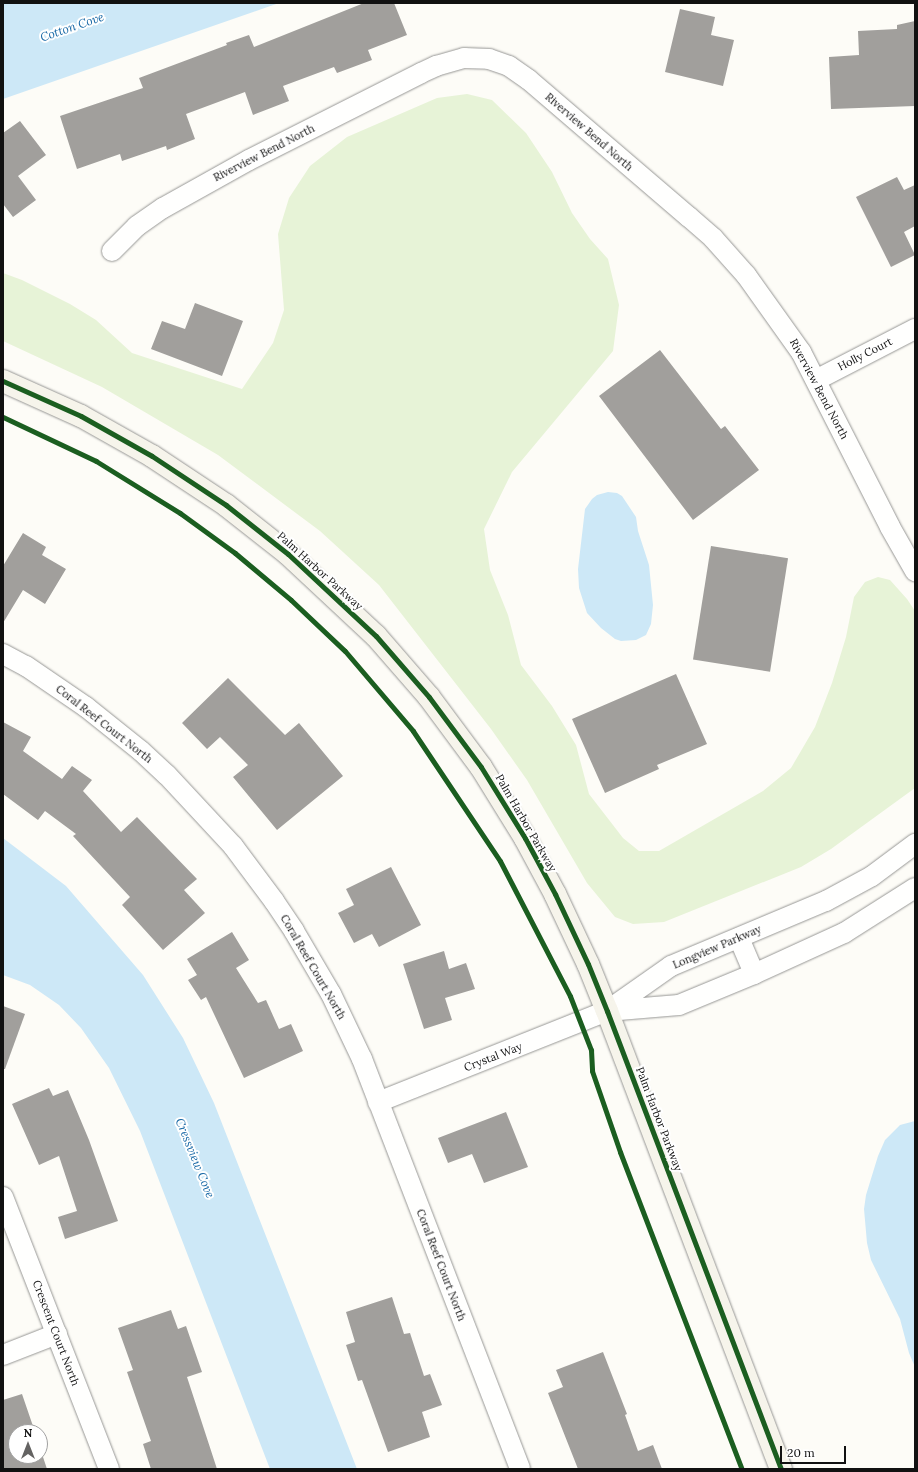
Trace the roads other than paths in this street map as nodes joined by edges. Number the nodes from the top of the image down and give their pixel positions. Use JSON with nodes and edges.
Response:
{"nodes":[{"id":1,"x":112,"y":251,"type":"dead end"},
{"id":2,"x":915,"y":329,"type":"edge"},
{"id":3,"x":816,"y":380,"type":"junction"},
{"id":4,"x":3,"y":381,"type":"edge"},
{"id":5,"x":915,"y":571,"type":"edge"},
{"id":6,"x":3,"y":654,"type":"edge"},
{"id":7,"x":915,"y":844,"type":"edge"},
{"id":8,"x":915,"y":888,"type":"edge"},
{"id":9,"x":739,"y":938,"type":"junction"},
{"id":10,"x":754,"y":974,"type":"junction"},
{"id":11,"x":608,"y":1011,"type":"junction"},
{"id":12,"x":378,"y":1102,"type":"junction"},
{"id":13,"x":3,"y":1197,"type":"edge"},
{"id":14,"x":57,"y":1334,"type":"junction"},
{"id":15,"x":3,"y":1355,"type":"edge"},
{"id":16,"x":109,"y":1469,"type":"edge"},
{"id":17,"x":520,"y":1469,"type":"edge"},
{"id":18,"x":781,"y":1469,"type":"edge"}],
"edges":[{"from":1,"to":3,"type":"street","name":"Riverview Bend North"},
{"from":2,"to":3,"type":"street","name":"Holly Court"},
{"from":3,"to":5,"type":"street","name":"Riverview Bend North"},
{"from":4,"to":11,"type":"street","name":"Palm Harbor Parkway"},
{"from":6,"to":12,"type":"street","name":"Coral Reef Court North"},
{"from":7,"to":9,"type":"street","name":"Longview Parkway"},
{"from":8,"to":10,"type":"street"},
{"from":9,"to":10,"type":"street"},
{"from":9,"to":11,"type":"street","name":"Longview Parkway"},
{"from":10,"to":11,"type":"street"},
{"from":11,"to":12,"type":"street","name":"Crystal Way"},
{"from":11,"to":18,"type":"street","name":"Palm Harbor Parkway"},
{"from":12,"to":17,"type":"street","name":"Coral Reef Court North"},
{"from":13,"to":14,"type":"street","name":"Crescent Court North"},
{"from":14,"to":15,"type":"street"},
{"from":14,"to":16,"type":"street","name":"Crescent Court North"}]}
